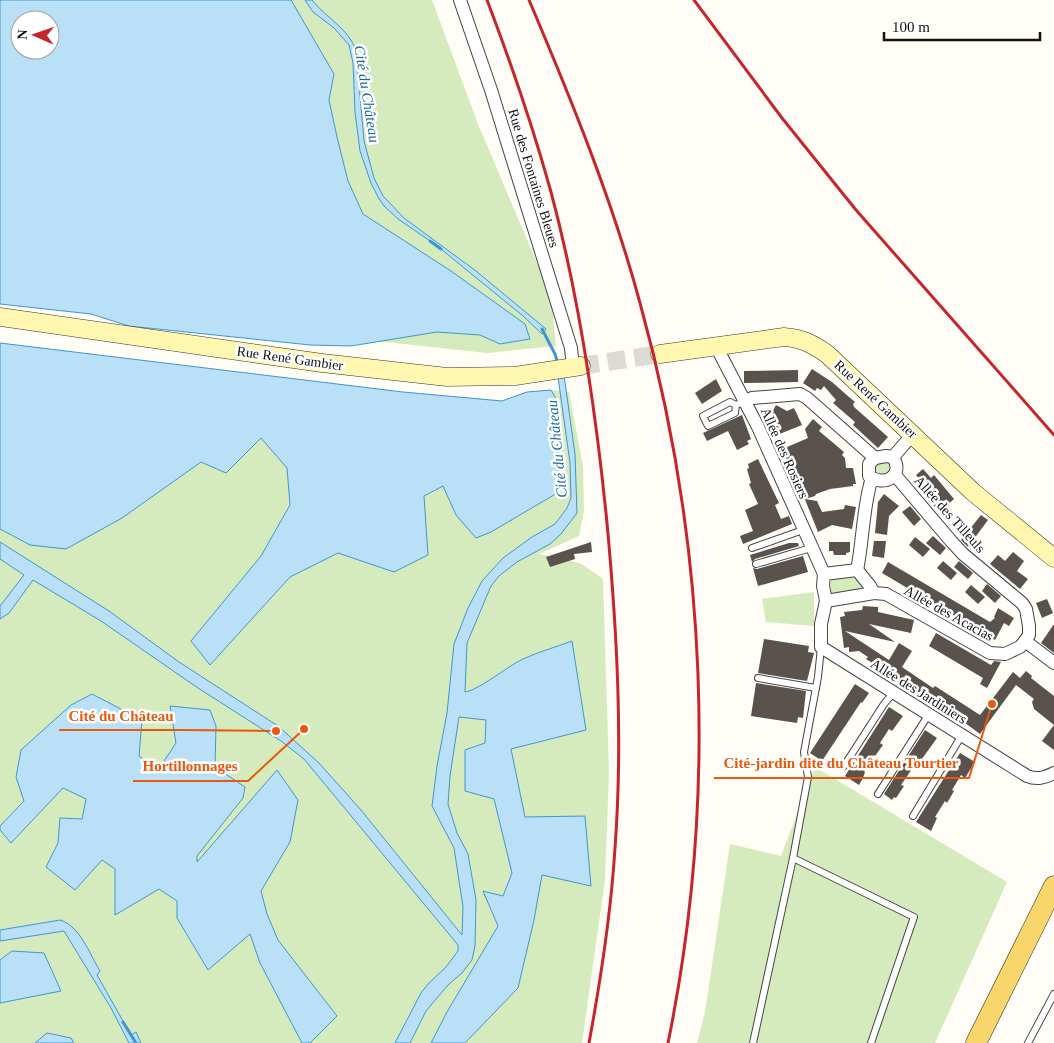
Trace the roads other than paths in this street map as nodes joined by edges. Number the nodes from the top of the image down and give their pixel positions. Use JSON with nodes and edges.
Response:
{"nodes":[{"id":1,"x":460,"y":0,"type":"edge"},
{"id":2,"x":0,"y":317,"type":"edge"},
{"id":3,"x":716,"y":346,"type":"junction"},
{"id":4,"x":660,"y":354,"type":"tunnel mouth"},
{"id":5,"x":577,"y":366,"type":"joint"},
{"id":6,"x":740,"y":403,"type":"junction"},
{"id":7,"x":913,"y":434,"type":"junction"},
{"id":8,"x":893,"y":457,"type":"junction"},
{"id":9,"x":875,"y":458,"type":"junction"},
{"id":10,"x":895,"y":475,"type":"junction"},
{"id":11,"x":872,"y":478,"type":"junction"},
{"id":12,"x":803,"y":530,"type":"junction"},
{"id":13,"x":752,"y":548,"type":"dead end"},
{"id":14,"x":811,"y":548,"type":"junction"},
{"id":15,"x":1054,"y":558,"type":"edge"},
{"id":16,"x":756,"y":564,"type":"dead end"},
{"id":17,"x":857,"y":570,"type":"junction"},
{"id":18,"x":824,"y":574,"type":"junction"},
{"id":19,"x":880,"y":594,"type":"junction"},
{"id":20,"x":826,"y":601,"type":"junction"},
{"id":21,"x":1025,"y":641,"type":"junction"},
{"id":22,"x":821,"y":647,"type":"junction"},
{"id":23,"x":1054,"y":663,"type":"edge"},
{"id":24,"x":758,"y":678,"type":"dead end"},
{"id":25,"x":816,"y":688,"type":"junction"},
{"id":26,"x":894,"y":692,"type":"junction"},
{"id":27,"x":929,"y":714,"type":"junction"},
{"id":28,"x":962,"y":735,"type":"junction"},
{"id":29,"x":844,"y":766,"type":"dead end"},
{"id":30,"x":1054,"y":773,"type":"edge"},
{"id":31,"x":878,"y":794,"type":"dead end"},
{"id":32,"x":913,"y":816,"type":"dead end"},
{"id":33,"x":793,"y":858,"type":"junction"},
{"id":34,"x":1054,"y":886,"type":"edge"},
{"id":35,"x":1054,"y":994,"type":"edge"},
{"id":36,"x":753,"y":1043,"type":"edge"},
{"id":37,"x":871,"y":1043,"type":"edge"},
{"id":38,"x":976,"y":1043,"type":"edge"},
{"id":39,"x":1028,"y":1043,"type":"edge"}],
"edges":[{"from":1,"to":5,"type":"street","name":"Rue des Fontaines Bleues"},
{"from":2,"to":5,"type":"street","name":"Rue René Gambier"},
{"from":3,"to":4,"type":"street","name":"Rue René Gambier"},
{"from":3,"to":6,"type":"street","name":"Allée des Rosiers"},
{"from":3,"to":7,"type":"street","name":"Rue René Gambier"},
{"from":6,"to":6,"type":"lane"},
{"from":6,"to":9,"type":"street"},
{"from":6,"to":12,"type":"street","name":"Allée des Rosiers"},
{"from":7,"to":8,"type":"street"},
{"from":7,"to":15,"type":"street","name":"Rue René Gambier"},
{"from":8,"to":9,"type":"street"},
{"from":8,"to":10,"type":"street"},
{"from":9,"to":11,"type":"street"},
{"from":10,"to":11,"type":"street"},
{"from":10,"to":21,"type":"street","name":"Allée des Tilleuls"},
{"from":11,"to":17,"type":"street"},
{"from":12,"to":13,"type":"lane"},
{"from":12,"to":14,"type":"street","name":"Allée des Rosiers"},
{"from":14,"to":16,"type":"lane"},
{"from":14,"to":18,"type":"street","name":"Allée des Rosiers"},
{"from":17,"to":18,"type":"street"},
{"from":17,"to":19,"type":"street"},
{"from":18,"to":20,"type":"street"},
{"from":19,"to":20,"type":"street"},
{"from":19,"to":21,"type":"street","name":"Allée des Acacias"},
{"from":20,"to":22,"type":"street"},
{"from":21,"to":23,"type":"street"},
{"from":22,"to":25,"type":"lane"},
{"from":22,"to":26,"type":"street","name":"Allée des Jardiniers"},
{"from":24,"to":25,"type":"lane"},
{"from":25,"to":33,"type":"lane"},
{"from":26,"to":27,"type":"street","name":"Allée des Jardiniers"},
{"from":26,"to":29,"type":"lane"},
{"from":27,"to":28,"type":"street","name":"Allée des Jardiniers"},
{"from":27,"to":31,"type":"lane"},
{"from":28,"to":30,"type":"street","name":"Allée des Jardiniers"},
{"from":28,"to":32,"type":"lane"},
{"from":33,"to":36,"type":"lane"},
{"from":33,"to":37,"type":"lane"},
{"from":34,"to":38,"type":"main road"},
{"from":35,"to":39,"type":"lane"}]}
